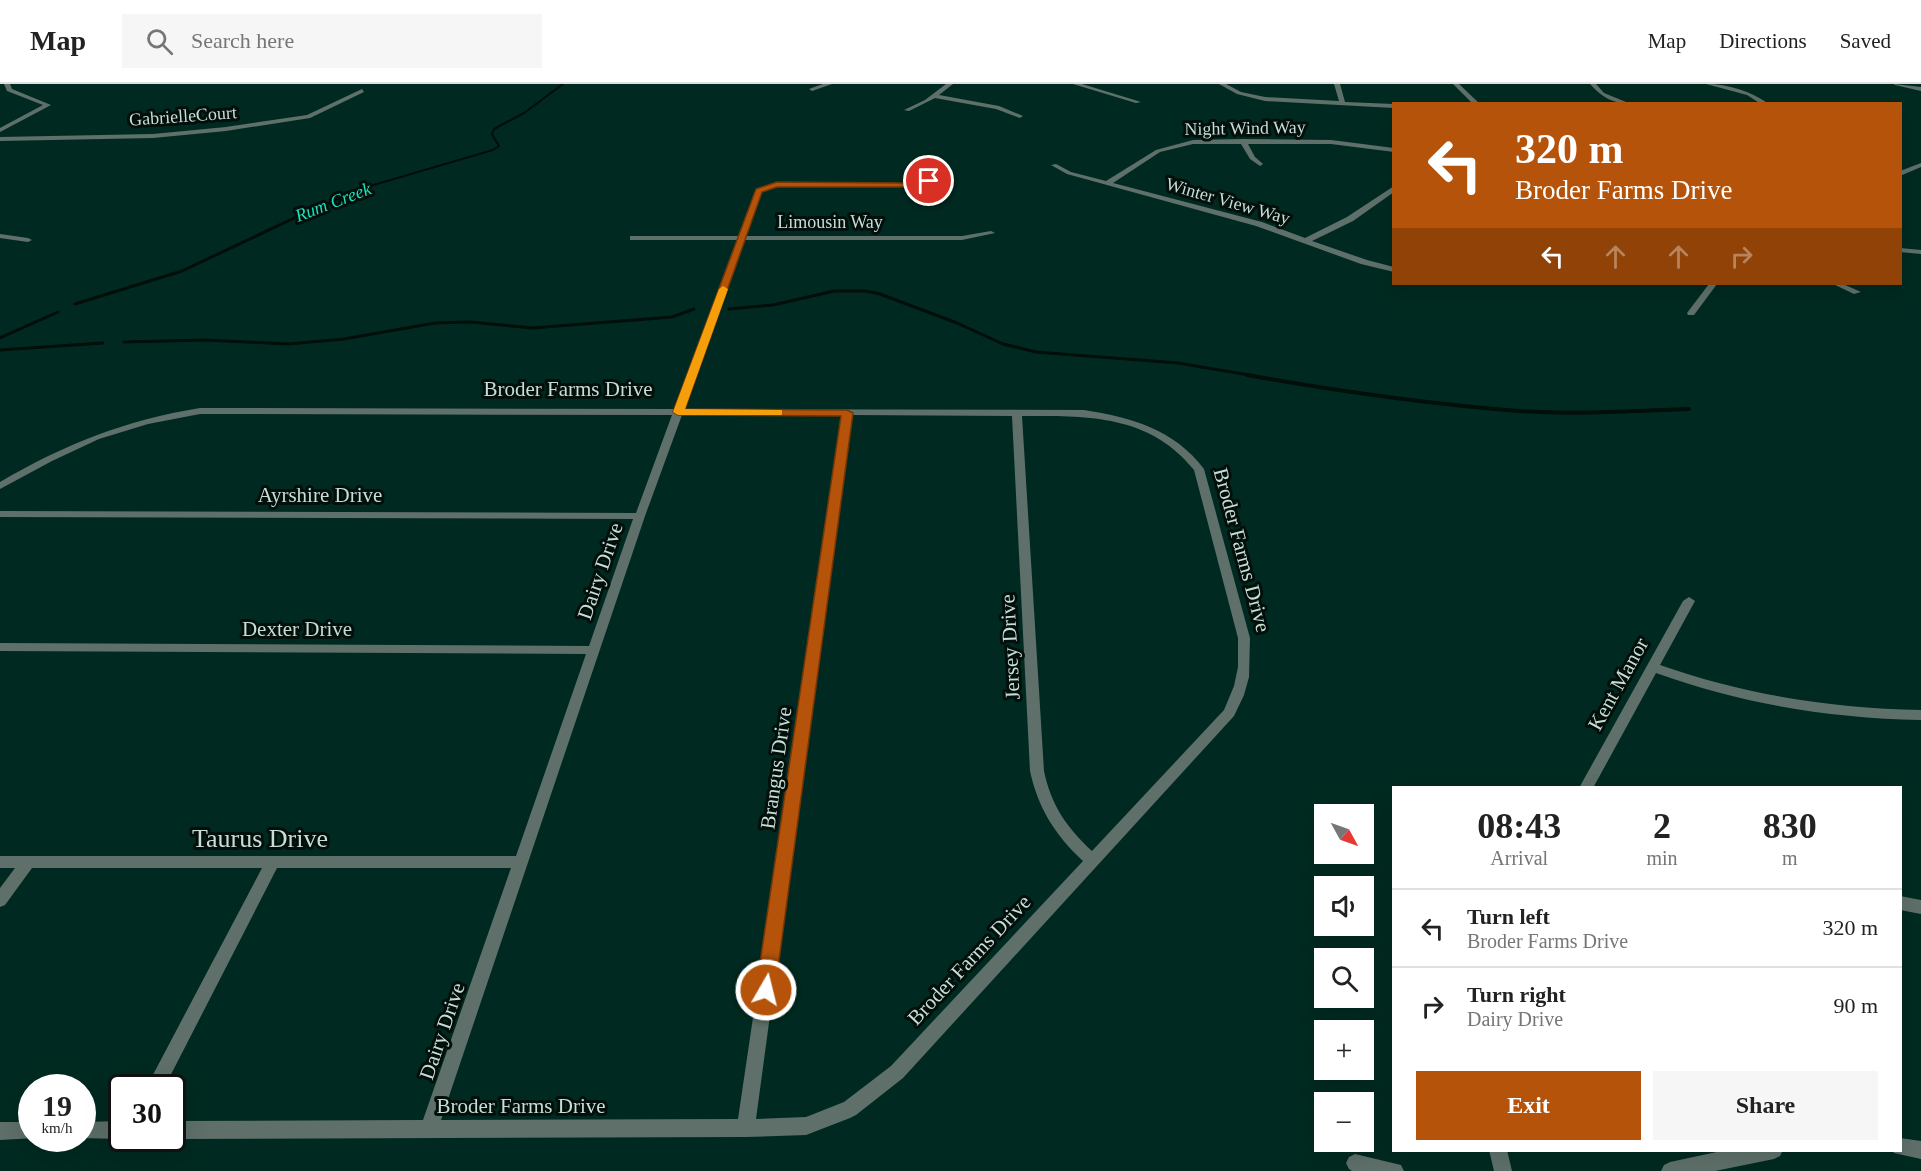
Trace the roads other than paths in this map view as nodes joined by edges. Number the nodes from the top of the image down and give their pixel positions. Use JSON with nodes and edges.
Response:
{"nodes":[{"id":1,"x":8,"y":84,"type":"edge"},
{"id":2,"x":829,"y":84,"type":"edge"},
{"id":3,"x":950,"y":84,"type":"edge"},
{"id":4,"x":1076,"y":84,"type":"edge"},
{"id":5,"x":1222,"y":84,"type":"edge"},
{"id":6,"x":1337,"y":84,"type":"edge"},
{"id":7,"x":1456,"y":84,"type":"edge"},
{"id":8,"x":1593,"y":84,"type":"edge"},
{"id":9,"x":1709,"y":84,"type":"edge"},
{"id":10,"x":1897,"y":84,"type":"edge"},
{"id":11,"x":1921,"y":88,"type":"edge"},
{"id":12,"x":812,"y":89,"type":"dead end"},
{"id":13,"x":362,"y":92,"type":"dead end"},
{"id":14,"x":935,"y":96,"type":"junction"},
{"id":15,"x":1342,"y":101,"type":"junction"},
{"id":16,"x":1138,"y":102,"type":"dead end"},
{"id":17,"x":1475,"y":102,"type":"edge"},
{"id":18,"x":1623,"y":102,"type":"edge"},
{"id":19,"x":1763,"y":102,"type":"edge"},
{"id":20,"x":1392,"y":106,"type":"edge"},
{"id":21,"x":907,"y":110,"type":"dead end"},
{"id":22,"x":1020,"y":116,"type":"dead end"},
{"id":23,"x":0,"y":130,"type":"edge"},
{"id":24,"x":0,"y":139,"type":"edge"},
{"id":25,"x":1243,"y":141,"type":"junction"},
{"id":26,"x":1392,"y":150,"type":"edge"},
{"id":27,"x":1260,"y":164,"type":"dead end"},
{"id":28,"x":1054,"y":165,"type":"dead end"},
{"id":29,"x":1921,"y":165,"type":"edge"},
{"id":30,"x":1902,"y":173,"type":"edge"},
{"id":31,"x":929,"y":181,"type":"dead end"},
{"id":32,"x":1108,"y":183,"type":"junction"},
{"id":33,"x":1392,"y":189,"type":"edge"},
{"id":34,"x":991,"y":233,"type":"dead end"},
{"id":35,"x":0,"y":236,"type":"edge"},
{"id":36,"x":742,"y":237,"type":"junction"},
{"id":37,"x":633,"y":238,"type":"dead end"},
{"id":38,"x":28,"y":240,"type":"dead end"},
{"id":39,"x":1307,"y":240,"type":"junction"},
{"id":40,"x":1902,"y":250,"type":"edge"},
{"id":41,"x":1921,"y":252,"type":"edge"},
{"id":42,"x":1392,"y":269,"type":"edge"},
{"id":43,"x":1712,"y":285,"type":"edge"},
{"id":44,"x":1840,"y":285,"type":"edge"},
{"id":45,"x":1857,"y":292,"type":"dead end"},
{"id":46,"x":1691,"y":313,"type":"dead end"},
{"id":47,"x":678,"y":412,"type":"junction"},
{"id":48,"x":847,"y":413,"type":"junction"},
{"id":49,"x":1017,"y":413,"type":"junction"},
{"id":50,"x":0,"y":486,"type":"edge"},
{"id":51,"x":0,"y":514,"type":"edge"},
{"id":52,"x":640,"y":516,"type":"junction"},
{"id":53,"x":1689,"y":601,"type":"dead end"},
{"id":54,"x":0,"y":647,"type":"edge"},
{"id":55,"x":594,"y":650,"type":"junction"},
{"id":56,"x":1654,"y":667,"type":"junction"},
{"id":57,"x":1921,"y":715,"type":"edge"},
{"id":58,"x":1587,"y":786,"type":"edge"},
{"id":59,"x":1092,"y":860,"type":"junction"},
{"id":60,"x":0,"y":862,"type":"edge"},
{"id":61,"x":28,"y":862,"type":"junction"},
{"id":62,"x":273,"y":862,"type":"junction"},
{"id":63,"x":521,"y":862,"type":"junction"},
{"id":64,"x":0,"y":900,"type":"edge"},
{"id":65,"x":1902,"y":903,"type":"edge"},
{"id":66,"x":1921,"y":907,"type":"edge"},
{"id":67,"x":161,"y":1074,"type":"edge"},
{"id":68,"x":746,"y":1128,"type":"junction"},
{"id":69,"x":429,"y":1129,"type":"junction"},
{"id":70,"x":186,"y":1130,"type":"edge"},
{"id":71,"x":0,"y":1131,"type":"edge"},
{"id":72,"x":18,"y":1131,"type":"edge"},
{"id":73,"x":1902,"y":1147,"type":"edge"},
{"id":74,"x":1921,"y":1150,"type":"edge"},
{"id":75,"x":1498,"y":1152,"type":"edge"},
{"id":76,"x":1764,"y":1152,"type":"edge"},
{"id":77,"x":1355,"y":1163,"type":"dead end"},
{"id":78,"x":1395,"y":1171,"type":"edge"},
{"id":79,"x":1503,"y":1171,"type":"edge"},
{"id":80,"x":1670,"y":1171,"type":"edge"}],
"edges":[{"from":1,"to":23,"type":"street"},
{"from":2,"to":12,"type":"street"},
{"from":3,"to":14,"type":"street"},
{"from":4,"to":16,"type":"street"},
{"from":5,"to":15,"type":"street"},
{"from":6,"to":15,"type":"street"},
{"from":7,"to":17,"type":"street"},
{"from":8,"to":18,"type":"street"},
{"from":9,"to":19,"type":"street"},
{"from":10,"to":11,"type":"street"},
{"from":13,"to":24,"type":"street","name":"GabrielleCourt"},
{"from":14,"to":21,"type":"street"},
{"from":14,"to":22,"type":"street"},
{"from":15,"to":20,"type":"street"},
{"from":25,"to":26,"type":"street","name":"Night Wind Way"},
{"from":25,"to":27,"type":"street"},
{"from":25,"to":32,"type":"street","name":"Night Wind Way"},
{"from":28,"to":32,"type":"street","name":"Winter View Way"},
{"from":29,"to":30,"type":"street"},
{"from":31,"to":36,"type":"street","name":"Dairy Drive"},
{"from":32,"to":39,"type":"street","name":"Winter View Way"},
{"from":33,"to":39,"type":"street"},
{"from":34,"to":36,"type":"street","name":"Limousin Way"},
{"from":35,"to":38,"type":"street"},
{"from":36,"to":37,"type":"street","name":"Limousin Way"},
{"from":36,"to":47,"type":"street","name":"Dairy Drive"},
{"from":39,"to":42,"type":"street","name":"Winter View Way"},
{"from":40,"to":41,"type":"street"},
{"from":43,"to":46,"type":"street"},
{"from":44,"to":45,"type":"street"},
{"from":47,"to":48,"type":"street","name":"Broder Farms Drive"},
{"from":47,"to":50,"type":"street","name":"Broder Farms Drive"},
{"from":47,"to":52,"type":"street","name":"Dairy Drive"},
{"from":48,"to":49,"type":"street","name":"Broder Farms Drive"},
{"from":48,"to":68,"type":"street","name":"Brangus Drive"},
{"from":49,"to":59,"type":"street","name":"Jersey Drive"},
{"from":49,"to":59,"type":"street","name":"Broder Farms Drive"},
{"from":51,"to":52,"type":"street","name":"Ayrshire Drive"},
{"from":52,"to":55,"type":"street","name":"Dairy Drive"},
{"from":53,"to":56,"type":"street","name":"Kent Manor"},
{"from":54,"to":55,"type":"street","name":"Dexter Drive"},
{"from":55,"to":63,"type":"street","name":"Dairy Drive"},
{"from":56,"to":57,"type":"street"},
{"from":56,"to":58,"type":"street","name":"Kent Manor"},
{"from":59,"to":68,"type":"street","name":"Broder Farms Drive"},
{"from":60,"to":61,"type":"street","name":"Taurus Drive"},
{"from":61,"to":62,"type":"street","name":"Taurus Drive"},
{"from":61,"to":64,"type":"street"},
{"from":62,"to":63,"type":"street","name":"Taurus Drive"},
{"from":62,"to":67,"type":"street"},
{"from":63,"to":69,"type":"street","name":"Dairy Drive"},
{"from":65,"to":66,"type":"street"},
{"from":68,"to":69,"type":"street","name":"Broder Farms Drive"},
{"from":69,"to":70,"type":"street","name":"Broder Farms Drive"},
{"from":71,"to":72,"type":"street"},
{"from":73,"to":74,"type":"street"},
{"from":75,"to":79,"type":"street"},
{"from":76,"to":80,"type":"street"},
{"from":77,"to":78,"type":"street"}]}
